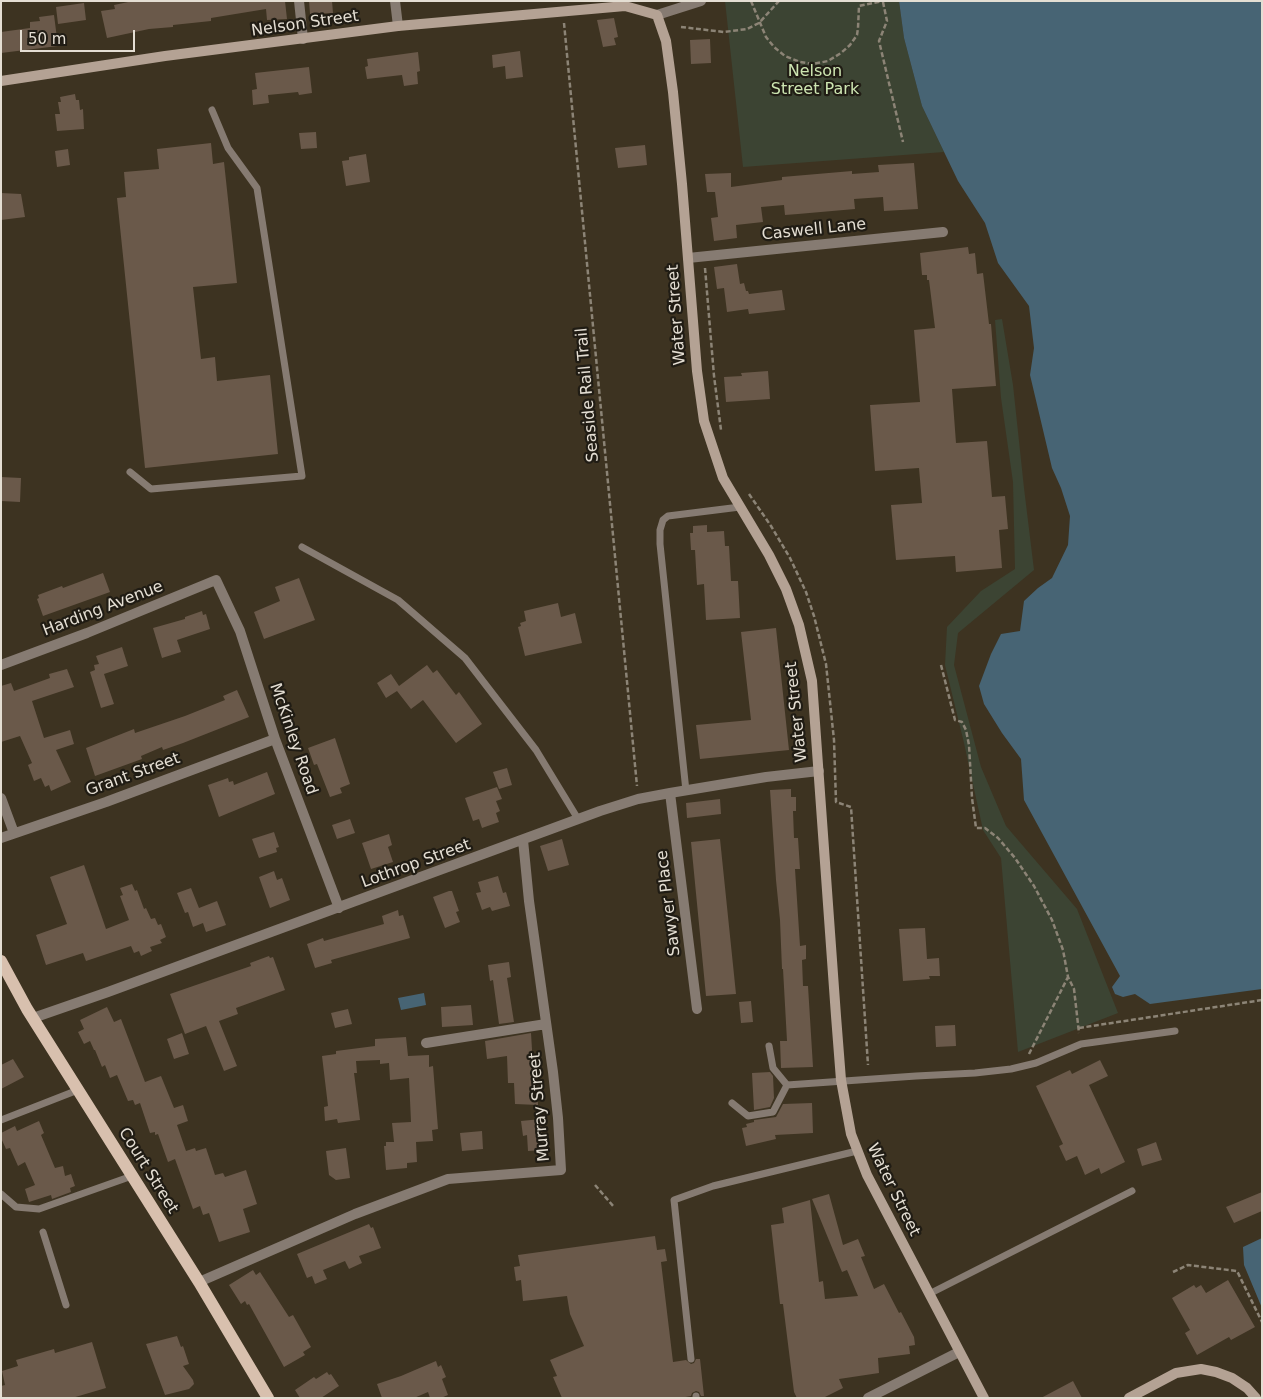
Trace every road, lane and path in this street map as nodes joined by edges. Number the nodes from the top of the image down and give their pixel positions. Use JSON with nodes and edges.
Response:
{"nodes":[{"id":1,"x":299,"y":1,"type":"edge"},
{"id":2,"x":395,"y":1,"type":"edge"},
{"id":3,"x":701,"y":1,"type":"edge"},
{"id":4,"x":751,"y":1,"type":"edge"},
{"id":5,"x":779,"y":1,"type":"edge"},
{"id":6,"x":859,"y":1,"type":"edge"},
{"id":7,"x":883,"y":2,"type":"edge"},
{"id":8,"x":859,"y":6,"type":"junction"},
{"id":9,"x":563,"y":10,"type":"junction"},
{"id":10,"x":657,"y":15,"type":"junction"},
{"id":11,"x":759,"y":22,"type":"junction"},
{"id":12,"x":398,"y":26,"type":"junction"},
{"id":13,"x":680,"y":26,"type":"dead end"},
{"id":14,"x":303,"y":39,"type":"junction"},
{"id":15,"x":1,"y":81,"type":"edge"},
{"id":16,"x":212,"y":110,"type":"dead end"},
{"id":17,"x":903,"y":142,"type":"dead end"},
{"id":18,"x":943,"y":232,"type":"dead end"},
{"id":19,"x":688,"y":258,"type":"junction"},
{"id":20,"x":130,"y":472,"type":"dead end"},
{"id":21,"x":740,"y":507,"type":"junction"},
{"id":22,"x":302,"y":548,"type":"dead end"},
{"id":23,"x":216,"y":580,"type":"joint"},
{"id":24,"x":1,"y":665,"type":"edge"},
{"id":25,"x":941,"y":665,"type":"dead end"},
{"id":26,"x":275,"y":740,"type":"junction"},
{"id":27,"x":819,"y":771,"type":"junction"},
{"id":28,"x":637,"y":787,"type":"dead end"},
{"id":29,"x":686,"y":791,"type":"junction"},
{"id":30,"x":670,"y":793,"type":"junction"},
{"id":31,"x":1,"y":798,"type":"edge"},
{"id":32,"x":578,"y":819,"type":"junction"},
{"id":33,"x":14,"y":833,"type":"junction"},
{"id":34,"x":1,"y":838,"type":"edge"},
{"id":35,"x":524,"y":840,"type":"junction"},
{"id":36,"x":339,"y":908,"type":"junction"},
{"id":37,"x":1,"y":961,"type":"edge"},
{"id":38,"x":1068,"y":977,"type":"junction"},
{"id":39,"x":6,"y":979,"type":"edge"},
{"id":40,"x":1262,"y":1000,"type":"edge"},
{"id":41,"x":696,"y":1009,"type":"dead end"},
{"id":42,"x":33,"y":1018,"type":"junction"},
{"id":43,"x":546,"y":1024,"type":"junction"},
{"id":44,"x":1079,"y":1028,"type":"junction"},
{"id":45,"x":1174,"y":1031,"type":"dead end"},
{"id":46,"x":426,"y":1043,"type":"dead end"},
{"id":47,"x":1081,"y":1044,"type":"junction"},
{"id":48,"x":769,"y":1046,"type":"dead end"},
{"id":49,"x":1022,"y":1067,"type":"junction"},
{"id":50,"x":841,"y":1080,"type":"junction"},
{"id":51,"x":787,"y":1085,"type":"junction"},
{"id":52,"x":78,"y":1090,"type":"junction"},
{"id":53,"x":732,"y":1103,"type":"dead end"},
{"id":54,"x":1,"y":1120,"type":"edge"},
{"id":55,"x":857,"y":1151,"type":"junction"},
{"id":56,"x":132,"y":1176,"type":"junction"},
{"id":57,"x":596,"y":1185,"type":"dead end"},
{"id":58,"x":1132,"y":1191,"type":"dead end"},
{"id":59,"x":1,"y":1194,"type":"edge"},
{"id":60,"x":614,"y":1207,"type":"dead end"},
{"id":61,"x":42,"y":1232,"type":"dead end"},
{"id":62,"x":1173,"y":1272,"type":"dead end"},
{"id":63,"x":199,"y":1282,"type":"junction"},
{"id":64,"x":929,"y":1294,"type":"junction"},
{"id":65,"x":66,"y":1305,"type":"dead end"},
{"id":66,"x":1262,"y":1322,"type":"edge"},
{"id":67,"x":959,"y":1352,"type":"junction"},
{"id":68,"x":691,"y":1360,"type":"dead end"},
{"id":69,"x":268,"y":1398,"type":"edge"},
{"id":70,"x":868,"y":1398,"type":"edge"},
{"id":71,"x":984,"y":1398,"type":"edge"},
{"id":72,"x":1129,"y":1398,"type":"edge"},
{"id":73,"x":1256,"y":1398,"type":"edge"}],
"edges":[{"from":1,"to":14,"type":"street"},
{"from":2,"to":12,"type":"street"},
{"from":3,"to":10,"type":"street"},
{"from":4,"to":11,"type":"path"},
{"from":5,"to":11,"type":"path"},
{"from":6,"to":8,"type":"path"},
{"from":7,"to":8,"type":"path"},
{"from":7,"to":17,"type":"path"},
{"from":8,"to":11,"type":"path"},
{"from":9,"to":10,"type":"main road","name":"Nelson Street"},
{"from":9,"to":12,"type":"main road","name":"Nelson Street"},
{"from":9,"to":28,"type":"path","name":"Seaside Rail Trail"},
{"from":10,"to":19,"type":"main road","name":"Water Street"},
{"from":11,"to":13,"type":"path"},
{"from":12,"to":14,"type":"main road","name":"Nelson Street"},
{"from":14,"to":15,"type":"main road","name":"Nelson Street"},
{"from":16,"to":20,"type":"lane"},
{"from":18,"to":19,"type":"street","name":"Caswell Lane"},
{"from":19,"to":21,"type":"main road","name":"Water Street"},
{"from":21,"to":27,"type":"main road","name":"Water Street"},
{"from":21,"to":29,"type":"lane"},
{"from":22,"to":32,"type":"lane"},
{"from":23,"to":24,"type":"street","name":"Harding Avenue"},
{"from":23,"to":26,"type":"street","name":"McKinley Road"},
{"from":25,"to":38,"type":"path"},
{"from":26,"to":33,"type":"street","name":"Grant Street"},
{"from":26,"to":36,"type":"street","name":"McKinley Road"},
{"from":27,"to":29,"type":"street","name":"Lothrop Street"},
{"from":27,"to":50,"type":"main road","name":"Water Street"},
{"from":29,"to":30,"type":"street","name":"Lothrop Street"},
{"from":30,"to":32,"type":"street","name":"Lothrop Street"},
{"from":30,"to":41,"type":"street","name":"Sawyer Place"},
{"from":31,"to":33,"type":"street"},
{"from":32,"to":35,"type":"street","name":"Lothrop Street"},
{"from":33,"to":34,"type":"street","name":"Grant Street"},
{"from":35,"to":36,"type":"street","name":"Lothrop Street"},
{"from":35,"to":43,"type":"street","name":"Murray Street"},
{"from":36,"to":42,"type":"street","name":"Lothrop Street"},
{"from":37,"to":39,"type":"main road","name":"Court Street"},
{"from":38,"to":44,"type":"path"},
{"from":38,"to":49,"type":"path"},
{"from":39,"to":42,"type":"main road","name":"Court Street"},
{"from":40,"to":44,"type":"path"},
{"from":42,"to":52,"type":"main road","name":"Court Street"},
{"from":43,"to":46,"type":"street"},
{"from":43,"to":63,"type":"street","name":"Murray Street"},
{"from":44,"to":47,"type":"path"},
{"from":45,"to":47,"type":"lane"},
{"from":47,"to":49,"type":"lane"},
{"from":48,"to":51,"type":"lane"},
{"from":49,"to":50,"type":"lane"},
{"from":50,"to":51,"type":"lane"},
{"from":50,"to":55,"type":"main road","name":"Water Street"},
{"from":51,"to":53,"type":"lane"},
{"from":52,"to":54,"type":"lane"},
{"from":52,"to":56,"type":"main road","name":"Court Street"},
{"from":55,"to":64,"type":"main road","name":"Water Street"},
{"from":55,"to":68,"type":"lane"},
{"from":56,"to":59,"type":"lane"},
{"from":56,"to":63,"type":"main road","name":"Court Street"},
{"from":57,"to":60,"type":"path"},
{"from":58,"to":64,"type":"lane"},
{"from":61,"to":65,"type":"lane"},
{"from":62,"to":66,"type":"path"},
{"from":63,"to":69,"type":"main road","name":"Court Street"},
{"from":64,"to":67,"type":"main road","name":"Water Street"},
{"from":67,"to":70,"type":"street"},
{"from":67,"to":71,"type":"main road","name":"Water Street"},
{"from":72,"to":73,"type":"main road"}]}
